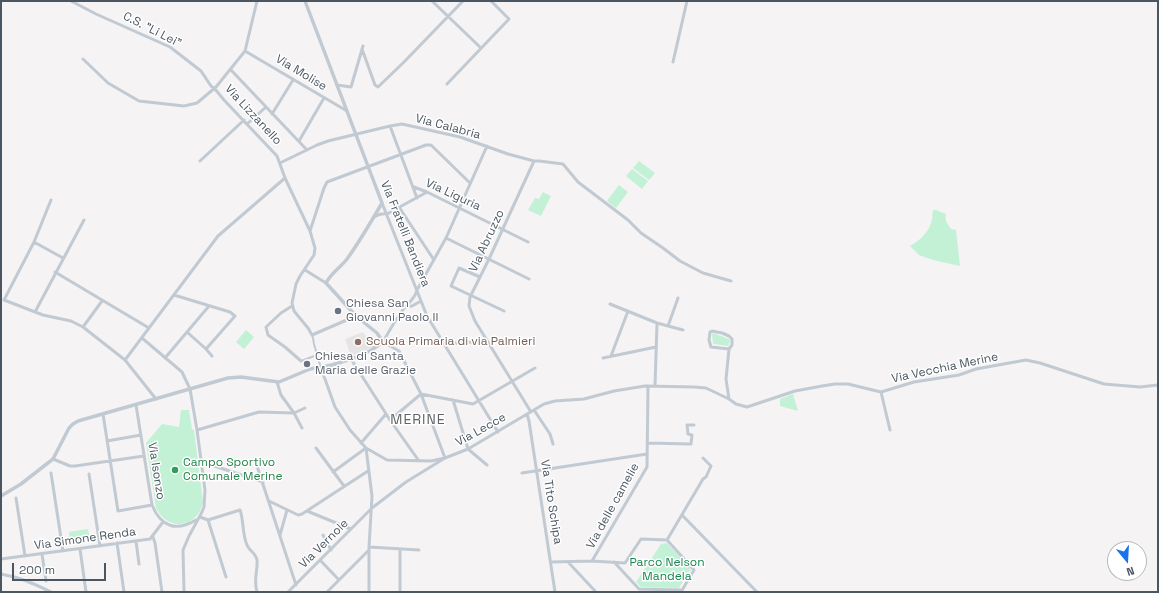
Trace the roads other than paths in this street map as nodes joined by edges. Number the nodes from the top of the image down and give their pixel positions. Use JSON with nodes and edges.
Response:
{"nodes":[{"id":1,"x":72,"y":1,"type":"edge"},
{"id":2,"x":257,"y":1,"type":"edge"},
{"id":3,"x":304,"y":1,"type":"edge"},
{"id":4,"x":432,"y":1,"type":"edge"},
{"id":5,"x":463,"y":1,"type":"edge"},
{"id":6,"x":491,"y":1,"type":"edge"},
{"id":7,"x":687,"y":1,"type":"edge"},
{"id":8,"x":449,"y":16,"type":"junction"},
{"id":9,"x":481,"y":48,"type":"junction"},
{"id":10,"x":245,"y":51,"type":"junction"},
{"id":11,"x":83,"y":60,"type":"dead end"},
{"id":12,"x":674,"y":62,"type":"dead end"},
{"id":13,"x":231,"y":70,"type":"junction"},
{"id":14,"x":293,"y":80,"type":"junction"},
{"id":15,"x":447,"y":84,"type":"dead end"},
{"id":16,"x":337,"y":85,"type":"junction"},
{"id":17,"x":214,"y":88,"type":"junction"},
{"id":18,"x":324,"y":98,"type":"junction"},
{"id":19,"x":266,"y":107,"type":"junction"},
{"id":20,"x":347,"y":111,"type":"junction"},
{"id":21,"x":272,"y":114,"type":"junction"},
{"id":22,"x":244,"y":120,"type":"junction"},
{"id":23,"x":247,"y":124,"type":"junction"},
{"id":24,"x":390,"y":126,"type":"junction"},
{"id":25,"x":356,"y":134,"type":"junction"},
{"id":26,"x":299,"y":141,"type":"junction"},
{"id":27,"x":487,"y":146,"type":"junction"},
{"id":28,"x":307,"y":150,"type":"junction"},
{"id":29,"x":401,"y":154,"type":"junction"},
{"id":30,"x":200,"y":161,"type":"dead end"},
{"id":31,"x":534,"y":161,"type":"junction"},
{"id":32,"x":280,"y":163,"type":"junction"},
{"id":33,"x":368,"y":166,"type":"junction"},
{"id":34,"x":285,"y":178,"type":"junction"},
{"id":35,"x":470,"y":183,"type":"junction"},
{"id":36,"x":414,"y":187,"type":"junction"},
{"id":37,"x":427,"y":192,"type":"junction"},
{"id":38,"x":417,"y":198,"type":"junction"},
{"id":39,"x":51,"y":200,"type":"dead end"},
{"id":40,"x":382,"y":202,"type":"junction"},
{"id":41,"x":399,"y":207,"type":"junction"},
{"id":42,"x":459,"y":207,"type":"junction"},
{"id":43,"x":387,"y":214,"type":"junction"},
{"id":44,"x":374,"y":218,"type":"junction"},
{"id":45,"x":84,"y":220,"type":"dead end"},
{"id":46,"x":503,"y":228,"type":"junction"},
{"id":47,"x":310,"y":231,"type":"junction"},
{"id":48,"x":446,"y":238,"type":"junction"},
{"id":49,"x":34,"y":242,"type":"junction"},
{"id":50,"x":528,"y":242,"type":"dead end"},
{"id":51,"x":63,"y":258,"type":"junction"},
{"id":52,"x":489,"y":259,"type":"junction"},
{"id":53,"x":434,"y":260,"type":"junction"},
{"id":54,"x":305,"y":270,"type":"junction"},
{"id":55,"x":55,"y":272,"type":"junction"},
{"id":56,"x":480,"y":277,"type":"junction"},
{"id":57,"x":530,"y":279,"type":"dead end"},
{"id":58,"x":731,"y":281,"type":"dead end"},
{"id":59,"x":326,"y":283,"type":"junction"},
{"id":60,"x":417,"y":290,"type":"junction"},
{"id":61,"x":174,"y":295,"type":"junction"},
{"id":62,"x":471,"y":296,"type":"junction"},
{"id":63,"x":678,"y":298,"type":"dead end"},
{"id":64,"x":2,"y":300,"type":"edge"},
{"id":65,"x":102,"y":300,"type":"junction"},
{"id":66,"x":421,"y":301,"type":"junction"},
{"id":67,"x":610,"y":304,"type":"dead end"},
{"id":68,"x":210,"y":306,"type":"junction"},
{"id":69,"x":292,"y":306,"type":"junction"},
{"id":70,"x":405,"y":307,"type":"junction"},
{"id":71,"x":504,"y":311,"type":"dead end"},
{"id":72,"x":628,"y":311,"type":"junction"},
{"id":73,"x":35,"y":312,"type":"junction"},
{"id":74,"x":356,"y":316,"type":"junction"},
{"id":75,"x":658,"y":323,"type":"junction"},
{"id":76,"x":668,"y":326,"type":"junction"},
{"id":77,"x":83,"y":327,"type":"junction"},
{"id":78,"x":149,"y":328,"type":"junction"},
{"id":79,"x":683,"y":330,"type":"dead end"},
{"id":80,"x":187,"y":332,"type":"junction"},
{"id":81,"x":312,"y":335,"type":"junction"},
{"id":82,"x":142,"y":338,"type":"junction"},
{"id":83,"x":487,"y":341,"type":"junction"},
{"id":84,"x":383,"y":342,"type":"junction"},
{"id":85,"x":445,"y":344,"type":"junction"},
{"id":86,"x":656,"y":347,"type":"junction"},
{"id":87,"x":206,"y":349,"type":"junction"},
{"id":88,"x":729,"y":349,"type":"junction"},
{"id":89,"x":317,"y":355,"type":"junction"},
{"id":90,"x":212,"y":356,"type":"dead end"},
{"id":91,"x":611,"y":356,"type":"junction"},
{"id":92,"x":165,"y":358,"type":"junction"},
{"id":93,"x":603,"y":358,"type":"dead end"},
{"id":94,"x":351,"y":359,"type":"junction"},
{"id":95,"x":125,"y":360,"type":"junction"},
{"id":96,"x":301,"y":361,"type":"joint"},
{"id":97,"x":320,"y":368,"type":"junction"},
{"id":98,"x":535,"y":368,"type":"dead end"},
{"id":99,"x":512,"y":381,"type":"junction"},
{"id":100,"x":277,"y":382,"type":"junction"},
{"id":101,"x":1158,"y":385,"type":"edge"},
{"id":102,"x":648,"y":386,"type":"junction"},
{"id":103,"x":655,"y":386,"type":"junction"},
{"id":104,"x":190,"y":389,"type":"junction"},
{"id":105,"x":881,"y":392,"type":"junction"},
{"id":106,"x":422,"y":395,"type":"junction"},
{"id":107,"x":156,"y":399,"type":"junction"},
{"id":108,"x":729,"y":399,"type":"junction"},
{"id":109,"x":453,"y":400,"type":"junction"},
{"id":110,"x":479,"y":400,"type":"junction"},
{"id":111,"x":736,"y":404,"type":"joint"},
{"id":112,"x":136,"y":405,"type":"junction"},
{"id":113,"x":305,"y":408,"type":"dead end"},
{"id":114,"x":531,"y":412,"type":"junction"},
{"id":115,"x":294,"y":413,"type":"junction"},
{"id":116,"x":103,"y":414,"type":"junction"},
{"id":117,"x":386,"y":414,"type":"junction"},
{"id":118,"x":390,"y":420,"type":"junction"},
{"id":119,"x":694,"y":425,"type":"dead end"},
{"id":120,"x":302,"y":428,"type":"dead end"},
{"id":121,"x":197,"y":430,"type":"junction"},
{"id":122,"x":890,"y":430,"type":"dead end"},
{"id":123,"x":498,"y":432,"type":"junction"},
{"id":124,"x":141,"y":436,"type":"junction"},
{"id":125,"x":107,"y":441,"type":"junction"},
{"id":126,"x":361,"y":443,"type":"junction"},
{"id":127,"x":647,"y":443,"type":"junction"},
{"id":128,"x":553,"y":444,"type":"dead end"},
{"id":129,"x":316,"y":448,"type":"dead end"},
{"id":130,"x":366,"y":448,"type":"junction"},
{"id":131,"x":468,"y":449,"type":"junction"},
{"id":132,"x":647,"y":454,"type":"junction"},
{"id":133,"x":144,"y":456,"type":"junction"},
{"id":134,"x":53,"y":458,"type":"junction"},
{"id":135,"x":445,"y":458,"type":"junction"},
{"id":136,"x":703,"y":458,"type":"dead end"},
{"id":137,"x":110,"y":461,"type":"junction"},
{"id":138,"x":419,"y":461,"type":"junction"},
{"id":139,"x":202,"y":462,"type":"junction"},
{"id":140,"x":486,"y":465,"type":"dead end"},
{"id":141,"x":258,"y":466,"type":"dead end"},
{"id":142,"x":368,"y":471,"type":"junction"},
{"id":143,"x":537,"y":471,"type":"junction"},
{"id":144,"x":333,"y":472,"type":"junction"},
{"id":145,"x":51,"y":473,"type":"dead end"},
{"id":146,"x":522,"y":473,"type":"dead end"},
{"id":147,"x":89,"y":474,"type":"dead end"},
{"id":148,"x":263,"y":482,"type":"junction"},
{"id":149,"x":344,"y":486,"type":"junction"},
{"id":150,"x":1,"y":496,"type":"edge"},
{"id":151,"x":16,"y":498,"type":"dead end"},
{"id":152,"x":269,"y":502,"type":"junction"},
{"id":153,"x":152,"y":505,"type":"junction"},
{"id":154,"x":373,"y":507,"type":"junction"},
{"id":155,"x":287,"y":510,"type":"junction"},
{"id":156,"x":307,"y":511,"type":"junction"},
{"id":157,"x":682,"y":515,"type":"junction"},
{"id":158,"x":199,"y":518,"type":"junction"},
{"id":159,"x":208,"y":520,"type":"junction"},
{"id":160,"x":164,"y":522,"type":"junction"},
{"id":161,"x":351,"y":529,"type":"junction"},
{"id":162,"x":280,"y":535,"type":"junction"},
{"id":163,"x":323,"y":535,"type":"dead end"},
{"id":164,"x":153,"y":537,"type":"junction"},
{"id":165,"x":667,"y":540,"type":"junction"},
{"id":166,"x":136,"y":541,"type":"junction"},
{"id":167,"x":117,"y":543,"type":"junction"},
{"id":168,"x":100,"y":546,"type":"junction"},
{"id":169,"x":80,"y":549,"type":"junction"},
{"id":170,"x":369,"y":549,"type":"junction"},
{"id":171,"x":400,"y":549,"type":"junction"},
{"id":172,"x":331,"y":550,"type":"junction"},
{"id":173,"x":419,"y":550,"type":"dead end"},
{"id":174,"x":63,"y":551,"type":"junction"},
{"id":175,"x":42,"y":554,"type":"junction"},
{"id":176,"x":25,"y":556,"type":"junction"},
{"id":177,"x":1,"y":560,"type":"edge"},
{"id":178,"x":320,"y":560,"type":"junction"},
{"id":179,"x":592,"y":561,"type":"junction"},
{"id":180,"x":551,"y":562,"type":"junction"},
{"id":181,"x":568,"y":562,"type":"junction"},
{"id":182,"x":614,"y":562,"type":"junction"},
{"id":183,"x":139,"y":564,"type":"dead end"},
{"id":184,"x":1,"y":574,"type":"edge"},
{"id":185,"x":226,"y":577,"type":"dead end"},
{"id":186,"x":339,"y":580,"type":"junction"},
{"id":187,"x":46,"y":581,"type":"dead end"},
{"id":188,"x":296,"y":585,"type":"junction"},
{"id":189,"x":591,"y":587,"type":"junction"},
{"id":190,"x":292,"y":588,"type":"junction"},
{"id":191,"x":682,"y":591,"type":"edge"},
{"id":192,"x":51,"y":592,"type":"edge"},
{"id":193,"x":86,"y":592,"type":"edge"},
{"id":194,"x":124,"y":592,"type":"edge"},
{"id":195,"x":162,"y":592,"type":"edge"},
{"id":196,"x":184,"y":592,"type":"edge"},
{"id":197,"x":257,"y":592,"type":"edge"},
{"id":198,"x":288,"y":592,"type":"edge"},
{"id":199,"x":296,"y":592,"type":"edge"},
{"id":200,"x":328,"y":592,"type":"edge"},
{"id":201,"x":369,"y":592,"type":"edge"},
{"id":202,"x":400,"y":592,"type":"edge"},
{"id":203,"x":555,"y":592,"type":"edge"},
{"id":204,"x":592,"y":592,"type":"edge"},
{"id":205,"x":596,"y":592,"type":"edge"},
{"id":206,"x":757,"y":592,"type":"edge"}],
"edges":[{"from":1,"to":17,"type":"street","name":"C.S. \"Li Lei\""},
{"from":2,"to":10,"type":"street"},
{"from":3,"to":16,"type":"street","name":"Via Fratelli Bandiera"},
{"from":4,"to":8,"type":"street"},
{"from":5,"to":8,"type":"street"},
{"from":6,"to":9,"type":"street"},
{"from":7,"to":12,"type":"street"},
{"from":8,"to":9,"type":"street"},
{"from":8,"to":16,"type":"street"},
{"from":9,"to":15,"type":"street"},
{"from":10,"to":13,"type":"street"},
{"from":10,"to":14,"type":"street","name":"Via Molise"},
{"from":11,"to":17,"type":"street"},
{"from":13,"to":17,"type":"street"},
{"from":13,"to":19,"type":"street"},
{"from":14,"to":18,"type":"street","name":"Via Molise"},
{"from":14,"to":21,"type":"street"},
{"from":16,"to":20,"type":"street","name":"Via Fratelli Bandiera"},
{"from":17,"to":22,"type":"street","name":"Via Lizzanello"},
{"from":18,"to":20,"type":"street","name":"Via Molise"},
{"from":18,"to":26,"type":"street"},
{"from":19,"to":21,"type":"street"},
{"from":19,"to":23,"type":"street"},
{"from":20,"to":25,"type":"street","name":"Via Fratelli Bandiera"},
{"from":21,"to":26,"type":"street"},
{"from":22,"to":23,"type":"street","name":"Via Lizzanello"},
{"from":22,"to":30,"type":"street"},
{"from":23,"to":32,"type":"street","name":"Via Lizzanello"},
{"from":24,"to":25,"type":"street","name":"Via Calabria"},
{"from":24,"to":27,"type":"street","name":"Via Calabria"},
{"from":24,"to":29,"type":"street"},
{"from":25,"to":28,"type":"street","name":"Via Calabria"},
{"from":25,"to":33,"type":"street","name":"Via Fratelli Bandiera"},
{"from":26,"to":28,"type":"street"},
{"from":27,"to":31,"type":"street","name":"Via Calabria"},
{"from":27,"to":35,"type":"street"},
{"from":28,"to":32,"type":"street","name":"Via Calabria"},
{"from":29,"to":33,"type":"street"},
{"from":29,"to":35,"type":"street"},
{"from":29,"to":36,"type":"street"},
{"from":31,"to":46,"type":"street","name":"Via Abruzzo"},
{"from":31,"to":58,"type":"street","name":"Via Calabria"},
{"from":32,"to":34,"type":"street","name":"Via Lizzanello"},
{"from":33,"to":40,"type":"street","name":"Via Fratelli Bandiera"},
{"from":33,"to":47,"type":"street"},
{"from":34,"to":47,"type":"street","name":"Via Lizzanello"},
{"from":34,"to":61,"type":"street"},
{"from":35,"to":42,"type":"street"},
{"from":36,"to":37,"type":"street","name":"Via Liguria"},
{"from":36,"to":38,"type":"street"},
{"from":37,"to":38,"type":"street"},
{"from":37,"to":42,"type":"street","name":"Via Liguria"},
{"from":38,"to":41,"type":"street"},
{"from":39,"to":49,"type":"street"},
{"from":40,"to":43,"type":"street","name":"Via Fratelli Bandiera"},
{"from":40,"to":44,"type":"street"},
{"from":41,"to":43,"type":"street"},
{"from":41,"to":53,"type":"street"},
{"from":42,"to":46,"type":"street","name":"Via Liguria"},
{"from":42,"to":48,"type":"street"},
{"from":43,"to":44,"type":"street"},
{"from":43,"to":60,"type":"street","name":"Via Fratelli Bandiera"},
{"from":44,"to":59,"type":"street"},
{"from":45,"to":51,"type":"street"},
{"from":46,"to":50,"type":"street","name":"Via Liguria"},
{"from":46,"to":52,"type":"street","name":"Via Abruzzo"},
{"from":47,"to":54,"type":"street","name":"Via Lizzanello"},
{"from":48,"to":52,"type":"street"},
{"from":48,"to":53,"type":"street"},
{"from":49,"to":51,"type":"street"},
{"from":49,"to":64,"type":"street"},
{"from":51,"to":55,"type":"street"},
{"from":52,"to":56,"type":"street","name":"Via Abruzzo"},
{"from":52,"to":57,"type":"street"},
{"from":53,"to":60,"type":"street"},
{"from":54,"to":59,"type":"street"},
{"from":54,"to":69,"type":"street","name":"Via Lizzanello"},
{"from":55,"to":65,"type":"street"},
{"from":55,"to":73,"type":"street"},
{"from":56,"to":62,"type":"street","name":"Via Abruzzo"},
{"from":56,"to":62,"type":"street"},
{"from":59,"to":74,"type":"street"},
{"from":60,"to":66,"type":"street","name":"Via Fratelli Bandiera"},
{"from":60,"to":70,"type":"street"},
{"from":61,"to":68,"type":"street"},
{"from":61,"to":78,"type":"street"},
{"from":62,"to":71,"type":"street"},
{"from":62,"to":83,"type":"street"},
{"from":63,"to":76,"type":"street"},
{"from":64,"to":73,"type":"street"},
{"from":65,"to":77,"type":"street"},
{"from":65,"to":78,"type":"street"},
{"from":66,"to":70,"type":"street"},
{"from":66,"to":85,"type":"street","name":"Via Fratelli Bandiera"},
{"from":67,"to":72,"type":"street"},
{"from":68,"to":80,"type":"street"},
{"from":68,"to":87,"type":"street"},
{"from":69,"to":81,"type":"street"},
{"from":69,"to":96,"type":"street"},
{"from":70,"to":84,"type":"street"},
{"from":72,"to":75,"type":"street"},
{"from":72,"to":91,"type":"street"},
{"from":73,"to":77,"type":"street"},
{"from":74,"to":81,"type":"street"},
{"from":74,"to":84,"type":"street"},
{"from":75,"to":76,"type":"street"},
{"from":75,"to":86,"type":"street"},
{"from":76,"to":79,"type":"street"},
{"from":77,"to":95,"type":"street"},
{"from":78,"to":82,"type":"street"},
{"from":80,"to":87,"type":"street"},
{"from":80,"to":92,"type":"street"},
{"from":81,"to":89,"type":"street"},
{"from":82,"to":92,"type":"street"},
{"from":82,"to":95,"type":"street"},
{"from":83,"to":85,"type":"street"},
{"from":83,"to":99,"type":"street"},
{"from":84,"to":94,"type":"street"},
{"from":84,"to":106,"type":"street"},
{"from":85,"to":110,"type":"street","name":"Via Fratelli Bandiera"},
{"from":86,"to":91,"type":"street"},
{"from":86,"to":103,"type":"street"},
{"from":87,"to":90,"type":"street"},
{"from":88,"to":88,"type":"street"},
{"from":88,"to":108,"type":"street"},
{"from":89,"to":96,"type":"street"},
{"from":89,"to":97,"type":"street"},
{"from":91,"to":93,"type":"street"},
{"from":92,"to":104,"type":"street"},
{"from":94,"to":97,"type":"street"},
{"from":94,"to":117,"type":"street"},
{"from":95,"to":107,"type":"street"},
{"from":97,"to":100,"type":"street"},
{"from":97,"to":126,"type":"street","name":"Via Lecce"},
{"from":98,"to":99,"type":"street"},
{"from":99,"to":110,"type":"street"},
{"from":99,"to":114,"type":"street"},
{"from":100,"to":104,"type":"street"},
{"from":100,"to":115,"type":"street"},
{"from":101,"to":105,"type":"street","name":"Via Vecchia Merine"},
{"from":102,"to":103,"type":"street","name":"Via Lecce"},
{"from":102,"to":114,"type":"street","name":"Via Lecce"},
{"from":102,"to":127,"type":"street","name":"Via delle camelie"},
{"from":103,"to":108,"type":"street","name":"Via Lecce"},
{"from":104,"to":107,"type":"street"},
{"from":104,"to":121,"type":"street"},
{"from":105,"to":111,"type":"street","name":"Via Vecchia Merine"},
{"from":105,"to":122,"type":"street"},
{"from":106,"to":109,"type":"street"},
{"from":106,"to":118,"type":"street"},
{"from":106,"to":135,"type":"street"},
{"from":107,"to":112,"type":"street"},
{"from":108,"to":111,"type":"street","name":"Via Lecce"},
{"from":109,"to":110,"type":"street"},
{"from":109,"to":131,"type":"street"},
{"from":110,"to":123,"type":"street","name":"Via Fratelli Bandiera"},
{"from":112,"to":116,"type":"street"},
{"from":112,"to":124,"type":"street","name":"Via Isonzo"},
{"from":113,"to":115,"type":"street"},
{"from":114,"to":123,"type":"street","name":"Via Lecce"},
{"from":114,"to":128,"type":"street"},
{"from":114,"to":143,"type":"street","name":"Via Tito Schipa"},
{"from":115,"to":120,"type":"street"},
{"from":115,"to":121,"type":"street"},
{"from":116,"to":125,"type":"street"},
{"from":116,"to":134,"type":"street"},
{"from":117,"to":118,"type":"street"},
{"from":117,"to":126,"type":"street"},
{"from":118,"to":138,"type":"street"},
{"from":119,"to":127,"type":"street"},
{"from":121,"to":139,"type":"street"},
{"from":123,"to":131,"type":"street","name":"Via Lecce"},
{"from":124,"to":125,"type":"street"},
{"from":124,"to":133,"type":"street","name":"Via Isonzo"},
{"from":125,"to":137,"type":"street"},
{"from":126,"to":130,"type":"street","name":"Via Lecce"},
{"from":127,"to":132,"type":"street","name":"Via delle camelie"},
{"from":129,"to":144,"type":"street"},
{"from":130,"to":138,"type":"street","name":"Via Lecce"},
{"from":130,"to":142,"type":"street"},
{"from":130,"to":144,"type":"street"},
{"from":131,"to":135,"type":"street","name":"Via Lecce"},
{"from":131,"to":140,"type":"street"},
{"from":132,"to":143,"type":"street"},
{"from":132,"to":179,"type":"street","name":"Via delle camelie"},
{"from":133,"to":137,"type":"street"},
{"from":133,"to":153,"type":"street","name":"Via Isonzo"},
{"from":134,"to":137,"type":"street"},
{"from":134,"to":150,"type":"street"},
{"from":135,"to":138,"type":"street","name":"Via Lecce"},
{"from":135,"to":154,"type":"street","name":"Via Vernole"},
{"from":136,"to":157,"type":"street"},
{"from":137,"to":153,"type":"street"},
{"from":139,"to":148,"type":"street"},
{"from":139,"to":158,"type":"street"},
{"from":141,"to":148,"type":"street"},
{"from":142,"to":149,"type":"street"},
{"from":142,"to":154,"type":"street"},
{"from":143,"to":146,"type":"street"},
{"from":143,"to":180,"type":"street","name":"Via Tito Schipa"},
{"from":144,"to":149,"type":"street"},
{"from":145,"to":174,"type":"street"},
{"from":147,"to":168,"type":"street"},
{"from":148,"to":152,"type":"street"},
{"from":149,"to":156,"type":"street"},
{"from":151,"to":176,"type":"street"},
{"from":152,"to":155,"type":"street"},
{"from":152,"to":162,"type":"street"},
{"from":153,"to":160,"type":"street","name":"Via Isonzo"},
{"from":154,"to":161,"type":"street","name":"Via Vernole"},
{"from":154,"to":170,"type":"street"},
{"from":155,"to":156,"type":"street"},
{"from":155,"to":162,"type":"street"},
{"from":156,"to":161,"type":"street"},
{"from":157,"to":165,"type":"street"},
{"from":157,"to":206,"type":"street"},
{"from":158,"to":159,"type":"street"},
{"from":158,"to":160,"type":"street"},
{"from":158,"to":196,"type":"street"},
{"from":159,"to":185,"type":"street"},
{"from":159,"to":197,"type":"street"},
{"from":160,"to":164,"type":"street","name":"Via Simone Renda"},
{"from":161,"to":172,"type":"street","name":"Via Vernole"},
{"from":162,"to":188,"type":"street"},
{"from":163,"to":172,"type":"street"},
{"from":164,"to":166,"type":"street","name":"Via Simone Renda"},
{"from":164,"to":195,"type":"street"},
{"from":165,"to":182,"type":"street"},
{"from":165,"to":191,"type":"street"},
{"from":166,"to":167,"type":"street","name":"Via Simone Renda"},
{"from":166,"to":183,"type":"street"},
{"from":167,"to":168,"type":"street","name":"Via Simone Renda"},
{"from":167,"to":194,"type":"street"},
{"from":168,"to":169,"type":"street","name":"Via Simone Renda"},
{"from":169,"to":174,"type":"street","name":"Via Simone Renda"},
{"from":169,"to":193,"type":"street"},
{"from":170,"to":171,"type":"street"},
{"from":170,"to":186,"type":"street"},
{"from":170,"to":201,"type":"street"},
{"from":171,"to":173,"type":"street"},
{"from":171,"to":202,"type":"street"},
{"from":172,"to":178,"type":"street","name":"Via Vernole"},
{"from":174,"to":175,"type":"street","name":"Via Simone Renda"},
{"from":175,"to":176,"type":"street","name":"Via Simone Renda"},
{"from":175,"to":187,"type":"street"},
{"from":176,"to":177,"type":"street","name":"Via Simone Renda"},
{"from":178,"to":186,"type":"street"},
{"from":178,"to":188,"type":"street","name":"Via Vernole"},
{"from":179,"to":181,"type":"street"},
{"from":179,"to":182,"type":"street"},
{"from":180,"to":181,"type":"street"},
{"from":180,"to":203,"type":"street","name":"Via Tito Schipa"},
{"from":181,"to":189,"type":"street"},
{"from":182,"to":191,"type":"street"},
{"from":184,"to":192,"type":"street"},
{"from":186,"to":200,"type":"street"},
{"from":188,"to":190,"type":"street","name":"Via Vernole"},
{"from":189,"to":204,"type":"street"},
{"from":189,"to":205,"type":"street"},
{"from":190,"to":198,"type":"street","name":"Via Vernole"},
{"from":190,"to":199,"type":"street"}]}
